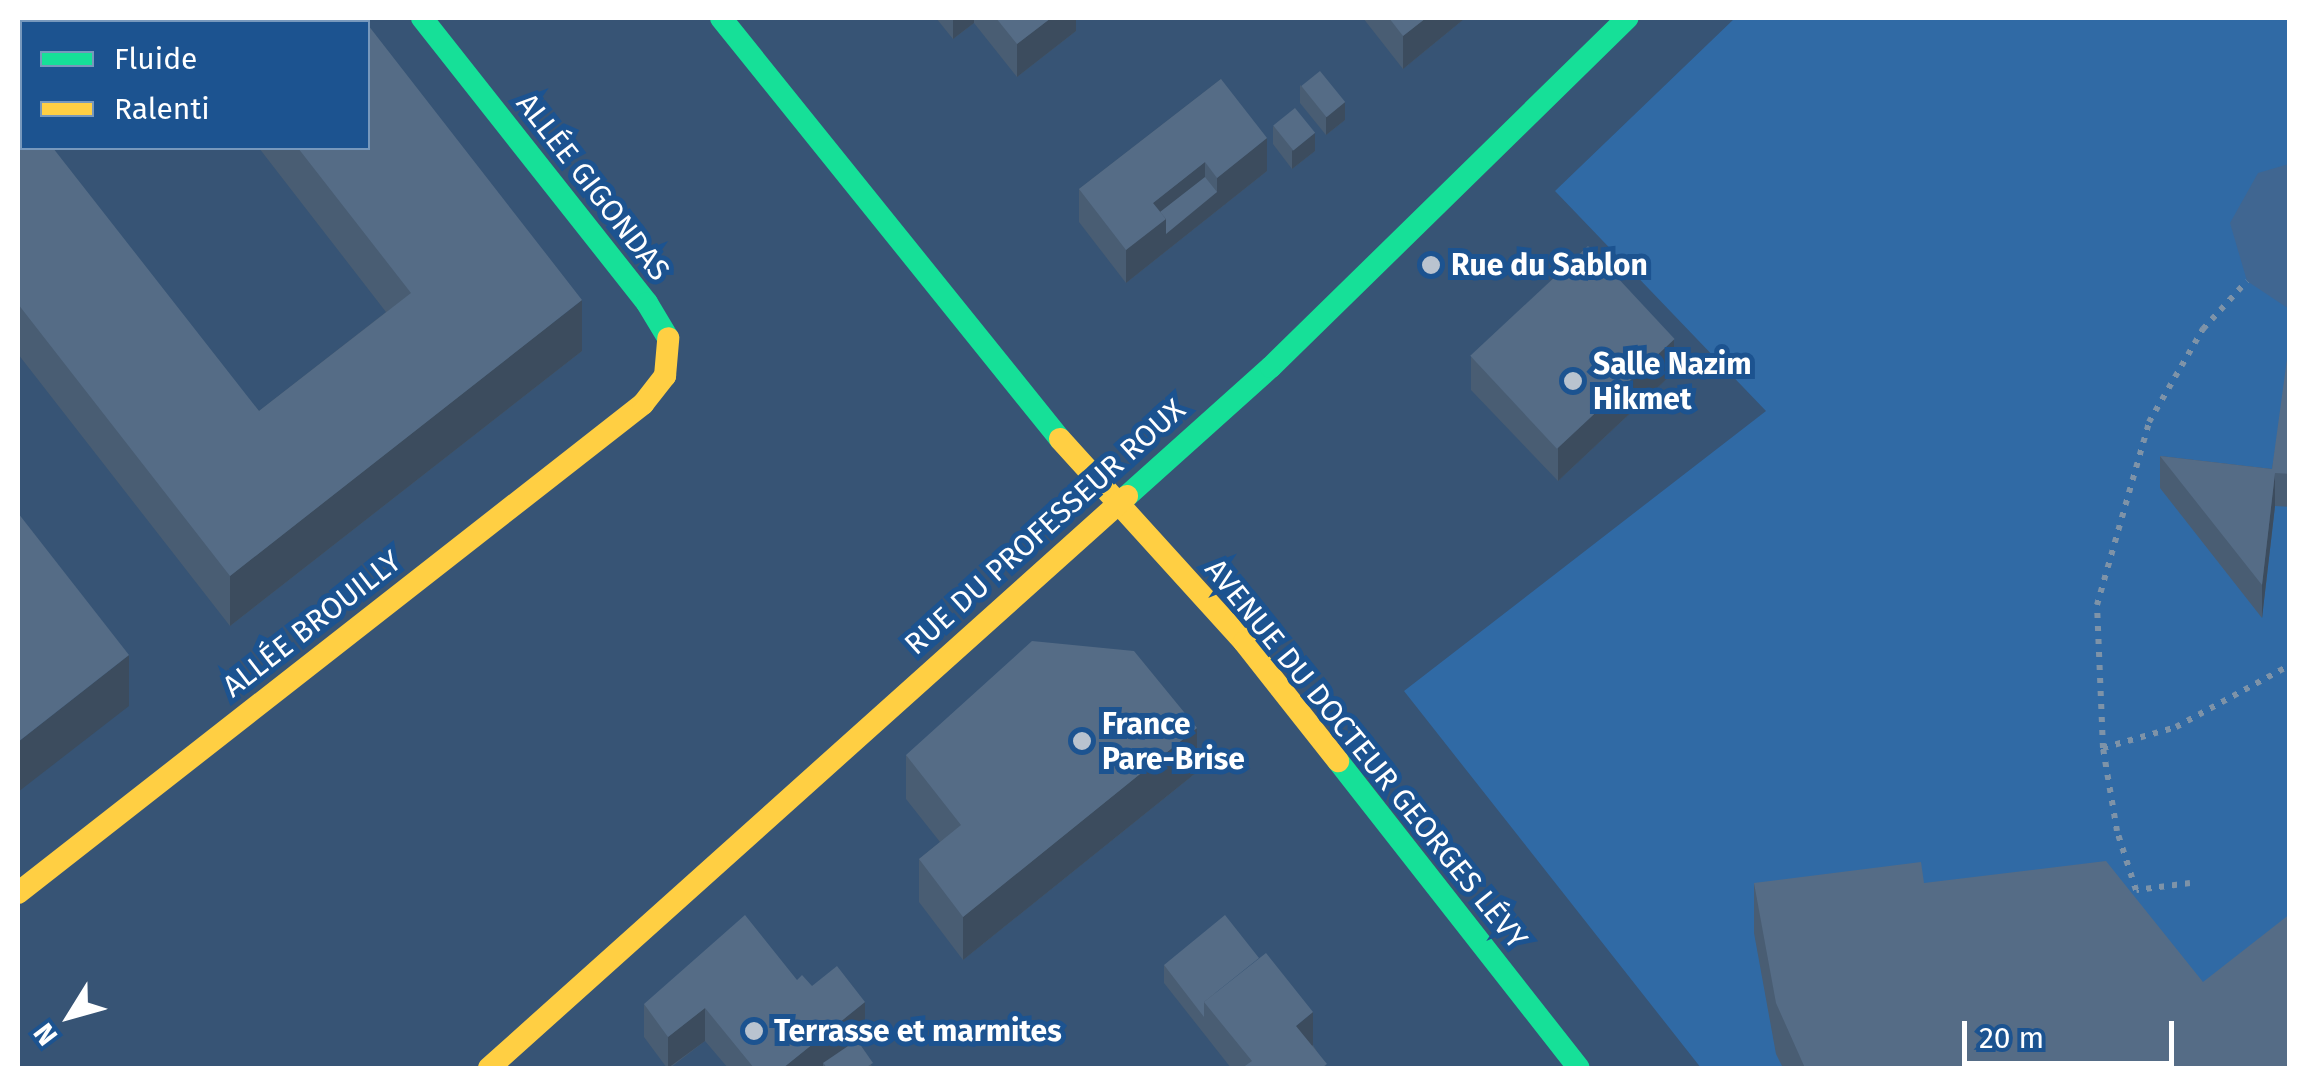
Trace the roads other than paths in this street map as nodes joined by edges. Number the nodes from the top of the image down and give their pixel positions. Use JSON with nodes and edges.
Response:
{"nodes":[{"id":1,"x":422,"y":18,"type":"edge"},
{"id":2,"x":721,"y":18,"type":"edge"},
{"id":3,"x":1628,"y":18,"type":"edge"},
{"id":4,"x":643,"y":404,"type":"joint"},
{"id":5,"x":1117,"y":503,"type":"junction"},
{"id":6,"x":18,"y":893,"type":"edge"},
{"id":7,"x":490,"y":1068,"type":"edge"},
{"id":8,"x":1579,"y":1068,"type":"edge"}],
"edges":[{"from":1,"to":4,"type":"street","name":"ALLÉE GIGONDAS"},
{"from":2,"to":5,"type":"street","name":"AVENUE DU DOCTEUR GEORGES LÉVY"},
{"from":3,"to":5,"type":"street","name":"RUE DU PROFESSEUR ROUX"},
{"from":4,"to":6,"type":"street","name":"ALLÉE BROUILLY"},
{"from":5,"to":7,"type":"street","name":"RUE DU PROFESSEUR ROUX"},
{"from":5,"to":8,"type":"street","name":"AVENUE DU DOCTEUR GEORGES LÉVY"}]}
